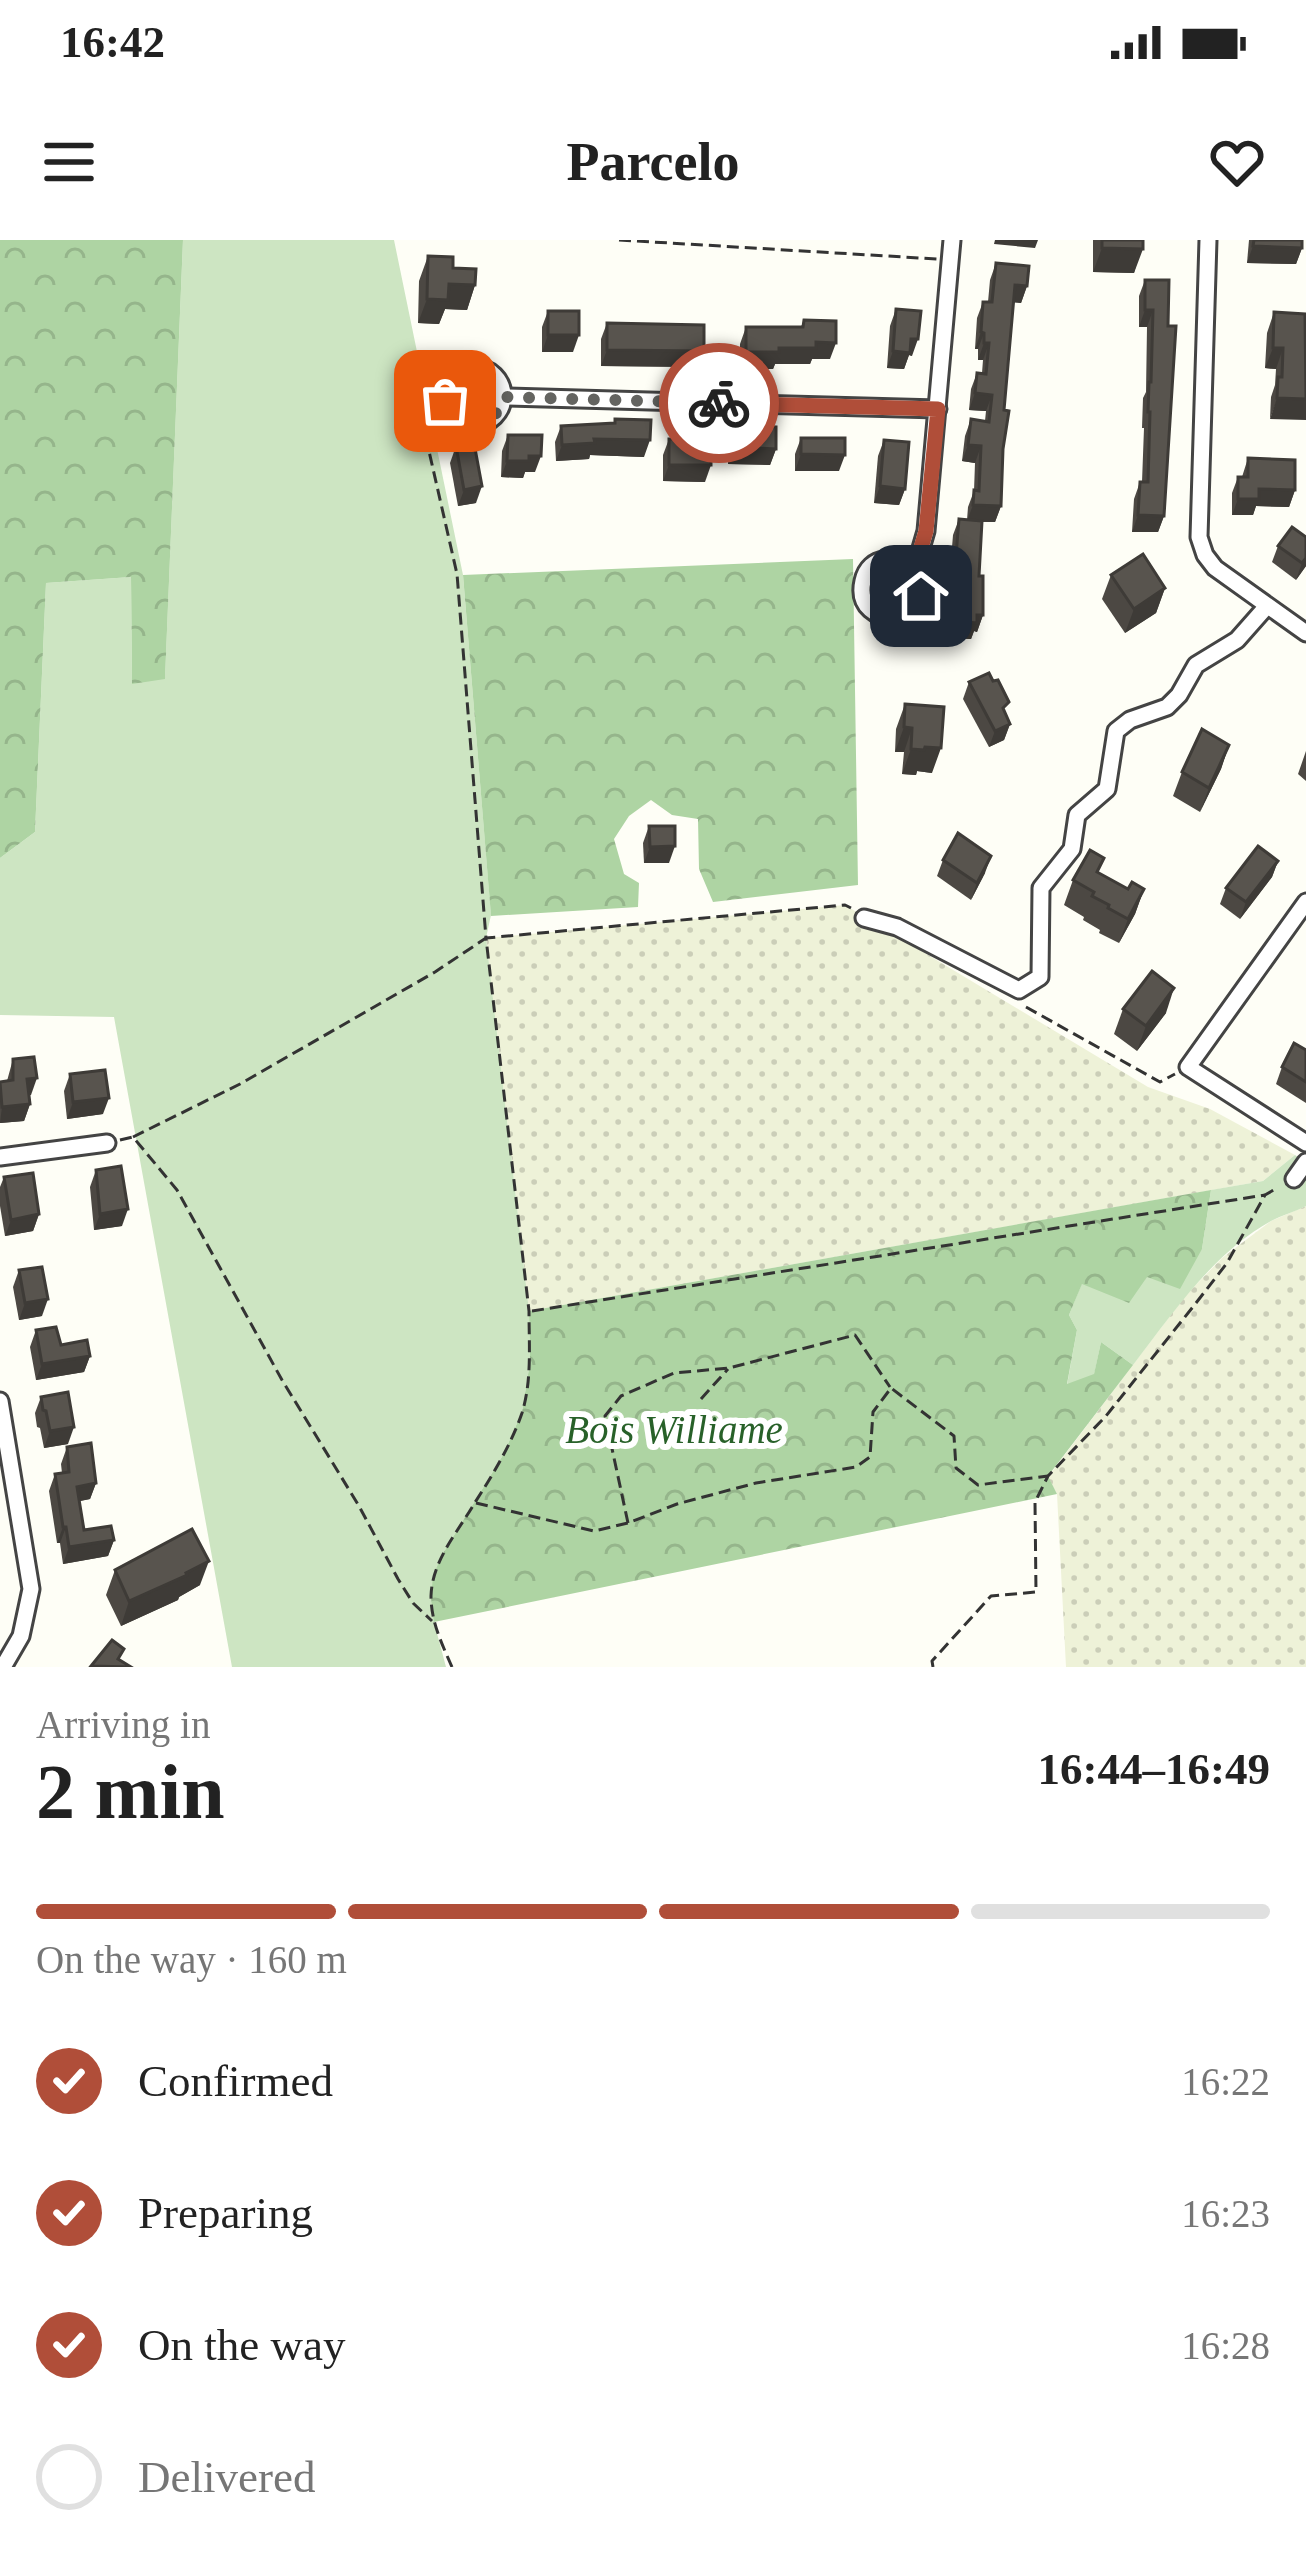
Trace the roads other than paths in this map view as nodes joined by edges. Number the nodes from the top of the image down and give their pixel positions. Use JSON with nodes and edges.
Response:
{"nodes":[{"id":1,"x":952,"y":240,"type":"edge"},
{"id":2,"x":1208,"y":240,"type":"edge"},
{"id":3,"x":504,"y":397,"type":"junction"},
{"id":4,"x":938,"y":409,"type":"junction"},
{"id":5,"x":915,"y":568,"type":"junction"},
{"id":6,"x":1267,"y":606,"type":"junction"},
{"id":7,"x":1306,"y":633,"type":"edge"},
{"id":8,"x":1306,"y":902,"type":"edge"},
{"id":9,"x":864,"y":918,"type":"road end"},
{"id":10,"x":107,"y":1142,"type":"road end"},
{"id":11,"x":1306,"y":1144,"type":"edge"},
{"id":12,"x":0,"y":1157,"type":"edge"},
{"id":13,"x":1306,"y":1162,"type":"edge"},
{"id":14,"x":1294,"y":1179,"type":"road end"},
{"id":15,"x":0,"y":1401,"type":"edge"},
{"id":16,"x":3,"y":1667,"type":"edge"}],
"edges":[{"from":1,"to":4,"type":"street"},
{"from":2,"to":6,"type":"street"},
{"from":3,"to":3,"type":"street"},
{"from":3,"to":4,"type":"street"},
{"from":4,"to":5,"type":"street"},
{"from":5,"to":5,"type":"street"},
{"from":6,"to":7,"type":"street"},
{"from":6,"to":9,"type":"street"},
{"from":8,"to":11,"type":"street"},
{"from":10,"to":12,"type":"street"},
{"from":13,"to":14,"type":"street"},
{"from":15,"to":16,"type":"street"}]}
